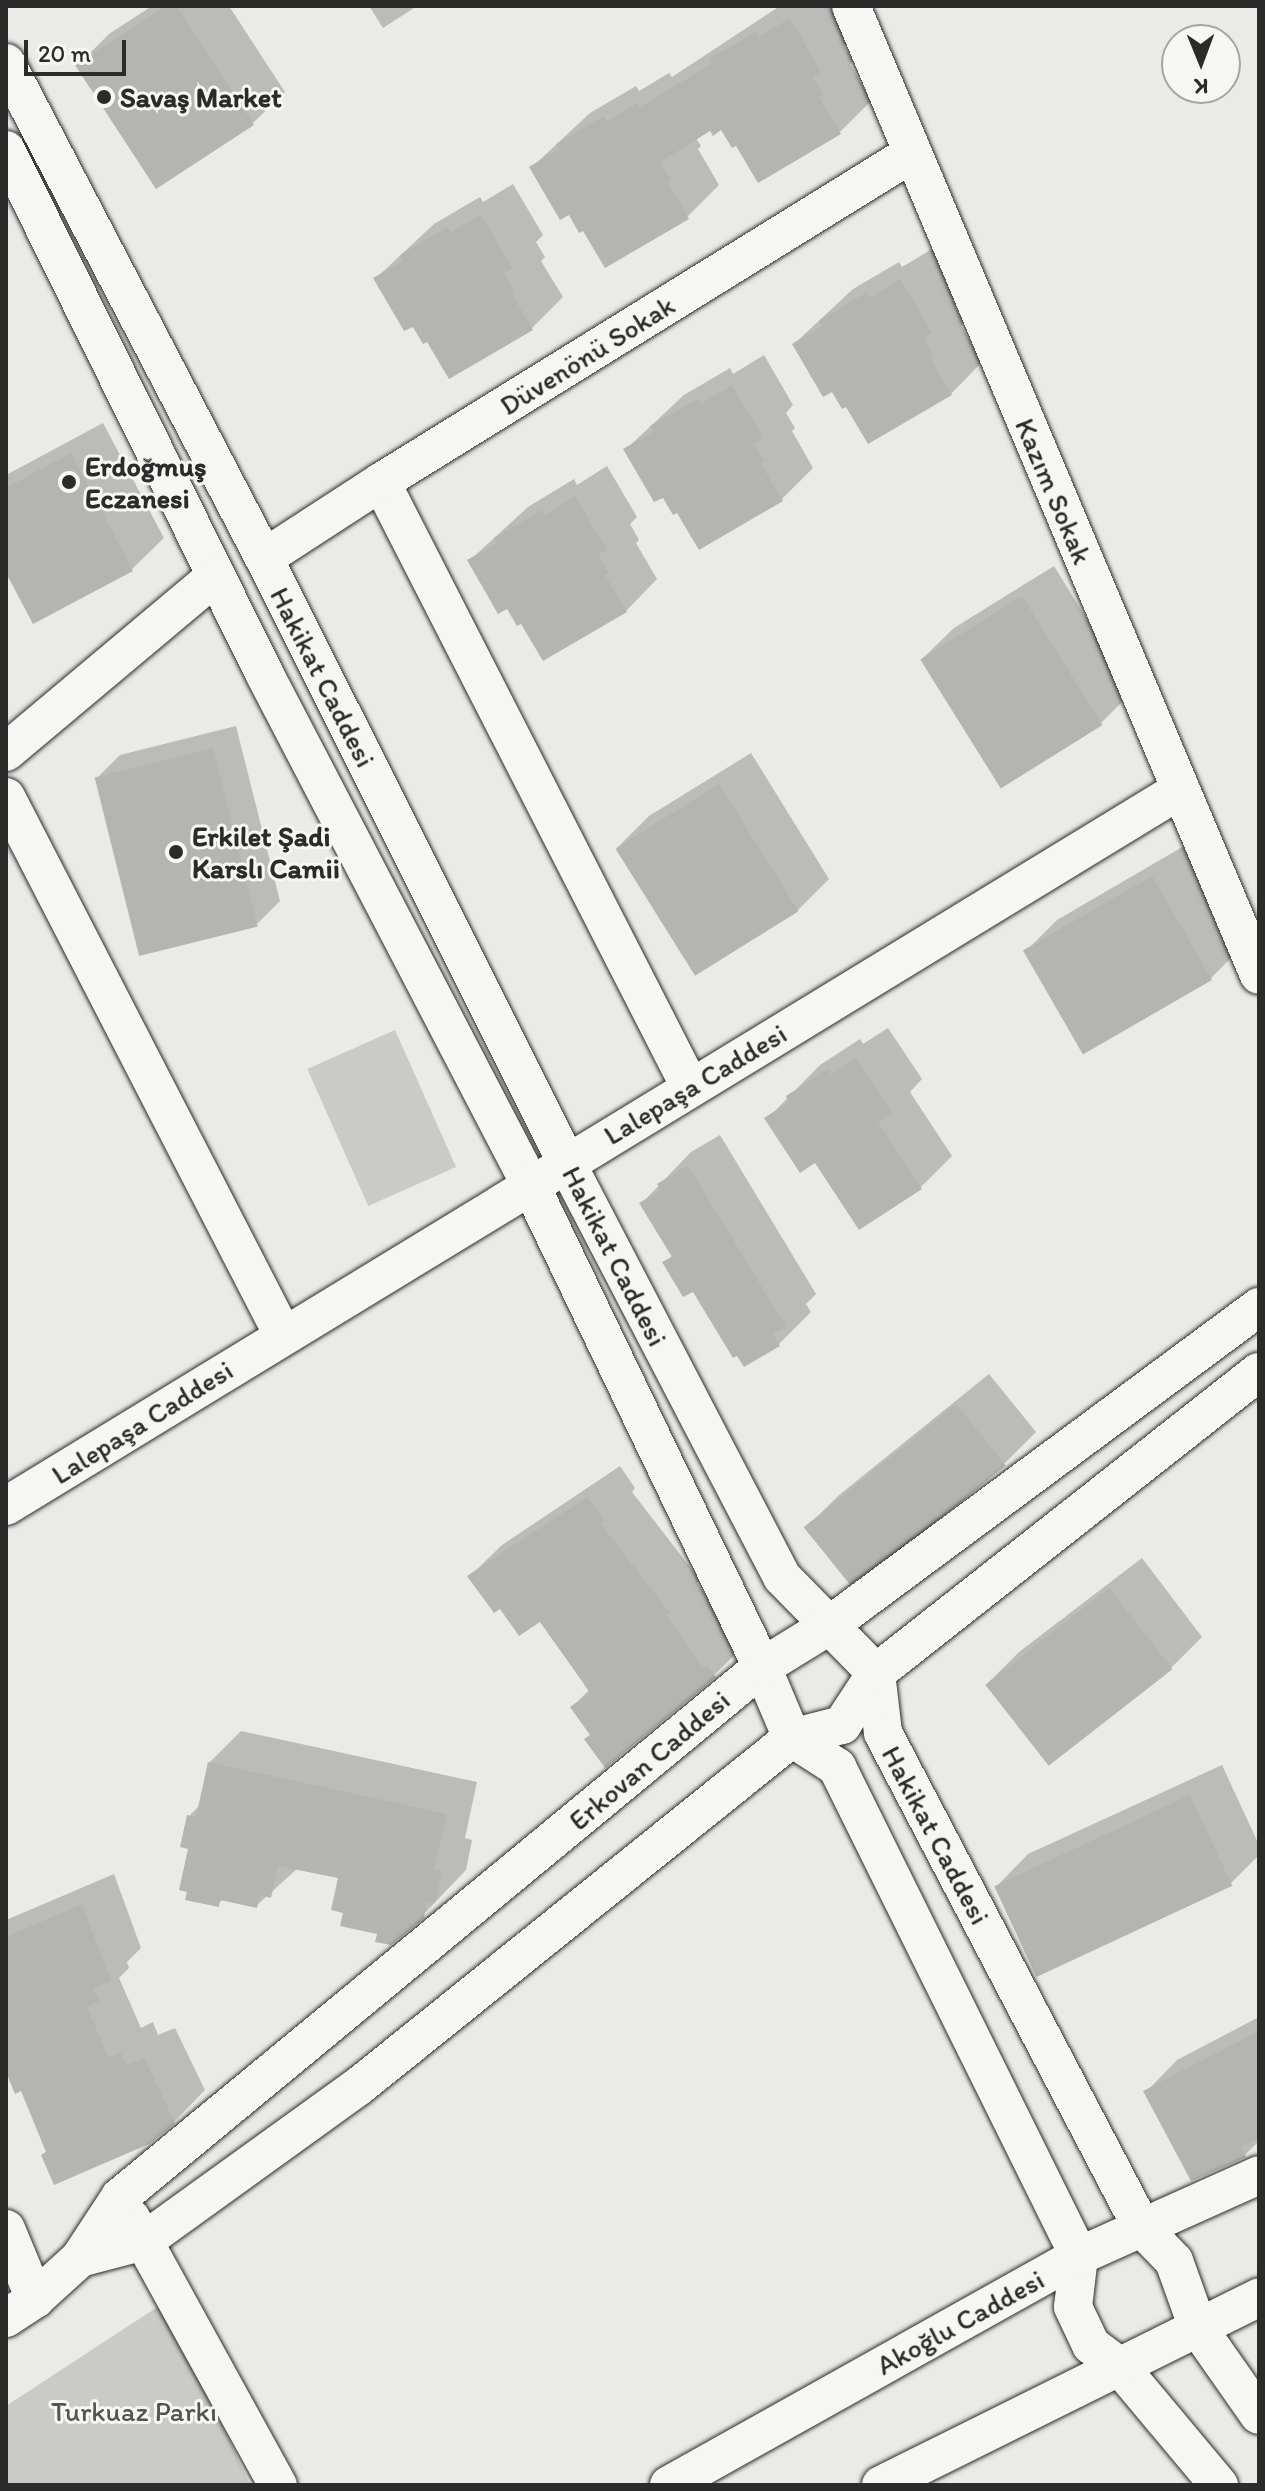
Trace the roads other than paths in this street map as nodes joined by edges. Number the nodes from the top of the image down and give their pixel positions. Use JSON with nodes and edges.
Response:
{"nodes":[{"id":1,"x":851,"y":6,"type":"edge"},
{"id":2,"x":6,"y":63,"type":"edge"},
{"id":3,"x":6,"y":150,"type":"edge"},
{"id":4,"x":911,"y":154,"type":"junction"},
{"id":5,"x":381,"y":482,"type":"junction"},
{"id":6,"x":264,"y":558,"type":"junction"},
{"id":7,"x":216,"y":576,"type":"junction"},
{"id":8,"x":6,"y":752,"type":"edge"},
{"id":9,"x":1180,"y":790,"type":"junction"},
{"id":10,"x":6,"y":797,"type":"edge"},
{"id":11,"x":1259,"y":975,"type":"edge"},
{"id":12,"x":690,"y":1087,"type":"junction"},
{"id":13,"x":566,"y":1162,"type":"junction"},
{"id":14,"x":530,"y":1184,"type":"junction"},
{"id":15,"x":1259,"y":1307,"type":"edge"},
{"id":16,"x":283,"y":1335,"type":"junction"},
{"id":17,"x":1259,"y":1372,"type":"edge"},
{"id":18,"x":6,"y":1506,"type":"edge"},
{"id":19,"x":827,"y":1627,"type":"junction"},
{"id":20,"x":762,"y":1667,"type":"junction"},
{"id":21,"x":876,"y":1673,"type":"junction"},
{"id":22,"x":792,"y":1738,"type":"junction"},
{"id":23,"x":1259,"y":2175,"type":"edge"},
{"id":24,"x":120,"y":2197,"type":"junction"},
{"id":25,"x":1142,"y":2228,"type":"junction"},
{"id":26,"x":6,"y":2229,"type":"edge"},
{"id":27,"x":144,"y":2241,"type":"junction"},
{"id":28,"x":1079,"y":2256,"type":"junction"},
{"id":29,"x":80,"y":2258,"type":"junction"},
{"id":30,"x":1259,"y":2297,"type":"edge"},
{"id":31,"x":21,"y":2309,"type":"edge"},
{"id":32,"x":1198,"y":2328,"type":"junction"},
{"id":33,"x":1121,"y":2368,"type":"junction"},
{"id":34,"x":1259,"y":2415,"type":"edge"},
{"id":35,"x":278,"y":2485,"type":"edge"},
{"id":36,"x":669,"y":2485,"type":"edge"},
{"id":37,"x":881,"y":2485,"type":"edge"},
{"id":38,"x":1219,"y":2485,"type":"edge"}],
"edges":[{"from":1,"to":4,"type":"street","name":"Kazım Sokak"},
{"from":2,"to":6,"type":"street","name":"Hakikat Caddesi"},
{"from":3,"to":7,"type":"street","name":"Hakikat Caddesi"},
{"from":4,"to":5,"type":"street","name":"Düvenönü Sokak"},
{"from":4,"to":9,"type":"street","name":"Kazım Sokak"},
{"from":5,"to":6,"type":"street","name":"Düvenönü Sokak"},
{"from":5,"to":12,"type":"street"},
{"from":6,"to":13,"type":"street","name":"Hakikat Caddesi"},
{"from":7,"to":8,"type":"street"},
{"from":7,"to":14,"type":"street","name":"Hakikat Caddesi"},
{"from":9,"to":11,"type":"street","name":"Kazım Sokak"},
{"from":9,"to":12,"type":"street","name":"Lalepaşa Caddesi"},
{"from":10,"to":16,"type":"street"},
{"from":12,"to":13,"type":"street","name":"Lalepaşa Caddesi"},
{"from":13,"to":14,"type":"street","name":"Lalepaşa Caddesi"},
{"from":13,"to":19,"type":"street","name":"Hakikat Caddesi"},
{"from":14,"to":16,"type":"street","name":"Lalepaşa Caddesi"},
{"from":14,"to":20,"type":"street","name":"Hakikat Caddesi"},
{"from":15,"to":19,"type":"street","name":"Erkovan Caddesi"},
{"from":16,"to":18,"type":"street","name":"Lalepaşa Caddesi"},
{"from":17,"to":21,"type":"street","name":"Erkovan Caddesi"},
{"from":19,"to":20,"type":"street","name":"Erkovan Caddesi"},
{"from":19,"to":21,"type":"street","name":"Hakikat Caddesi"},
{"from":20,"to":22,"type":"street","name":"Hakikat Caddesi"},
{"from":20,"to":24,"type":"street","name":"Erkovan Caddesi"},
{"from":21,"to":22,"type":"street","name":"Erkovan Caddesi"},
{"from":21,"to":25,"type":"street","name":"Hakikat Caddesi"},
{"from":22,"to":27,"type":"street","name":"Erkovan Caddesi"},
{"from":22,"to":28,"type":"street","name":"Hakikat Caddesi"},
{"from":23,"to":25,"type":"street","name":"Akoğlu Caddesi"},
{"from":24,"to":27,"type":"street"},
{"from":24,"to":29,"type":"street","name":"Erkovan Caddesi"},
{"from":25,"to":28,"type":"street","name":"Akoğlu Caddesi"},
{"from":25,"to":32,"type":"street","name":"Hakikat Caddesi"},
{"from":26,"to":31,"type":"street"},
{"from":27,"to":29,"type":"street","name":"Erkovan Caddesi"},
{"from":27,"to":35,"type":"street"},
{"from":28,"to":33,"type":"street"},
{"from":28,"to":36,"type":"street","name":"Akoğlu Caddesi"},
{"from":29,"to":31,"type":"street","name":"Erkovan Caddesi"},
{"from":30,"to":32,"type":"street"},
{"from":32,"to":33,"type":"street"},
{"from":32,"to":34,"type":"street","name":"Hakikat Caddesi"},
{"from":33,"to":37,"type":"street"},
{"from":33,"to":38,"type":"street"}]}
